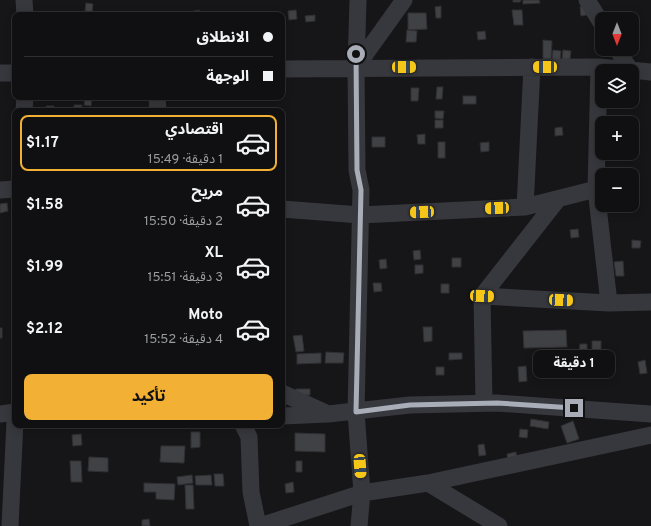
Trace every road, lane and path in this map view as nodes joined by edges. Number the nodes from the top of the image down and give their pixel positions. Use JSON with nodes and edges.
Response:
{"nodes":[{"id":1,"x":24,"y":0,"type":"edge"},
{"id":2,"x":358,"y":0,"type":"edge"},
{"id":3,"x":404,"y":0,"type":"edge"},
{"id":4,"x":587,"y":0,"type":"edge"},
{"id":5,"x":25,"y":12,"type":"edge"},
{"id":6,"x":595,"y":13,"type":"edge"},
{"id":7,"x":356,"y":67,"type":"junction"},
{"id":8,"x":532,"y":67,"type":"junction"},
{"id":9,"x":595,"y":67,"type":"edge"},
{"id":10,"x":285,"y":69,"type":"edge"},
{"id":11,"x":639,"y":71,"type":"edge"},
{"id":12,"x":651,"y":72,"type":"edge"},
{"id":13,"x":0,"y":73,"type":"edge"},
{"id":14,"x":12,"y":73,"type":"edge"},
{"id":15,"x":598,"y":108,"type":"edge"},
{"id":16,"x":597,"y":168,"type":"edge"},
{"id":17,"x":12,"y":189,"type":"edge"},
{"id":18,"x":595,"y":189,"type":"edge"},
{"id":19,"x":0,"y":190,"type":"edge"},
{"id":20,"x":558,"y":199,"type":"junction"},
{"id":21,"x":525,"y":207,"type":"junction"},
{"id":22,"x":285,"y":209,"type":"edge"},
{"id":23,"x":599,"y":212,"type":"edge"},
{"id":24,"x":360,"y":215,"type":"junction"},
{"id":25,"x":482,"y":296,"type":"junction"},
{"id":26,"x":651,"y":302,"type":"edge"},
{"id":27,"x":609,"y":303,"type":"junction"},
{"id":28,"x":285,"y":394,"type":"edge"},
{"id":29,"x":484,"y":404,"type":"junction"},
{"id":30,"x":12,"y":412,"type":"edge"},
{"id":31,"x":356,"y":412,"type":"junction"},
{"id":32,"x":0,"y":414,"type":"edge"},
{"id":33,"x":328,"y":414,"type":"junction"},
{"id":34,"x":651,"y":414,"type":"edge"},
{"id":35,"x":285,"y":416,"type":"edge"},
{"id":36,"x":15,"y":428,"type":"edge"},
{"id":37,"x":244,"y":428,"type":"edge"},
{"id":38,"x":651,"y":435,"type":"edge"},
{"id":39,"x":428,"y":483,"type":"junction"},
{"id":40,"x":362,"y":493,"type":"junction"},
{"id":41,"x":10,"y":526,"type":"edge"},
{"id":42,"x":259,"y":526,"type":"edge"},
{"id":43,"x":359,"y":526,"type":"edge"},
{"id":44,"x":499,"y":526,"type":"edge"}],
"edges":[{"from":1,"to":5,"type":"street"},
{"from":2,"to":7,"type":"street"},
{"from":3,"to":7,"type":"street"},
{"from":4,"to":6,"type":"street"},
{"from":7,"to":8,"type":"street"},
{"from":7,"to":10,"type":"street"},
{"from":7,"to":24,"type":"street"},
{"from":8,"to":9,"type":"street"},
{"from":8,"to":21,"type":"street"},
{"from":11,"to":12,"type":"street"},
{"from":13,"to":14,"type":"street"},
{"from":15,"to":16,"type":"street"},
{"from":17,"to":19,"type":"street"},
{"from":18,"to":20,"type":"street"},
{"from":20,"to":21,"type":"street"},
{"from":20,"to":25,"type":"street"},
{"from":21,"to":24,"type":"street"},
{"from":22,"to":24,"type":"street"},
{"from":23,"to":27,"type":"street"},
{"from":24,"to":31,"type":"street"},
{"from":25,"to":27,"type":"street"},
{"from":25,"to":29,"type":"street"},
{"from":26,"to":27,"type":"street"},
{"from":28,"to":33,"type":"street"},
{"from":29,"to":31,"type":"street"},
{"from":29,"to":34,"type":"street"},
{"from":30,"to":32,"type":"street"},
{"from":31,"to":33,"type":"street"},
{"from":31,"to":40,"type":"street"},
{"from":33,"to":35,"type":"street"},
{"from":36,"to":41,"type":"street"},
{"from":37,"to":42,"type":"street"},
{"from":38,"to":39,"type":"street"},
{"from":39,"to":40,"type":"street"},
{"from":39,"to":44,"type":"street"},
{"from":40,"to":42,"type":"street"},
{"from":40,"to":43,"type":"street"}]}
